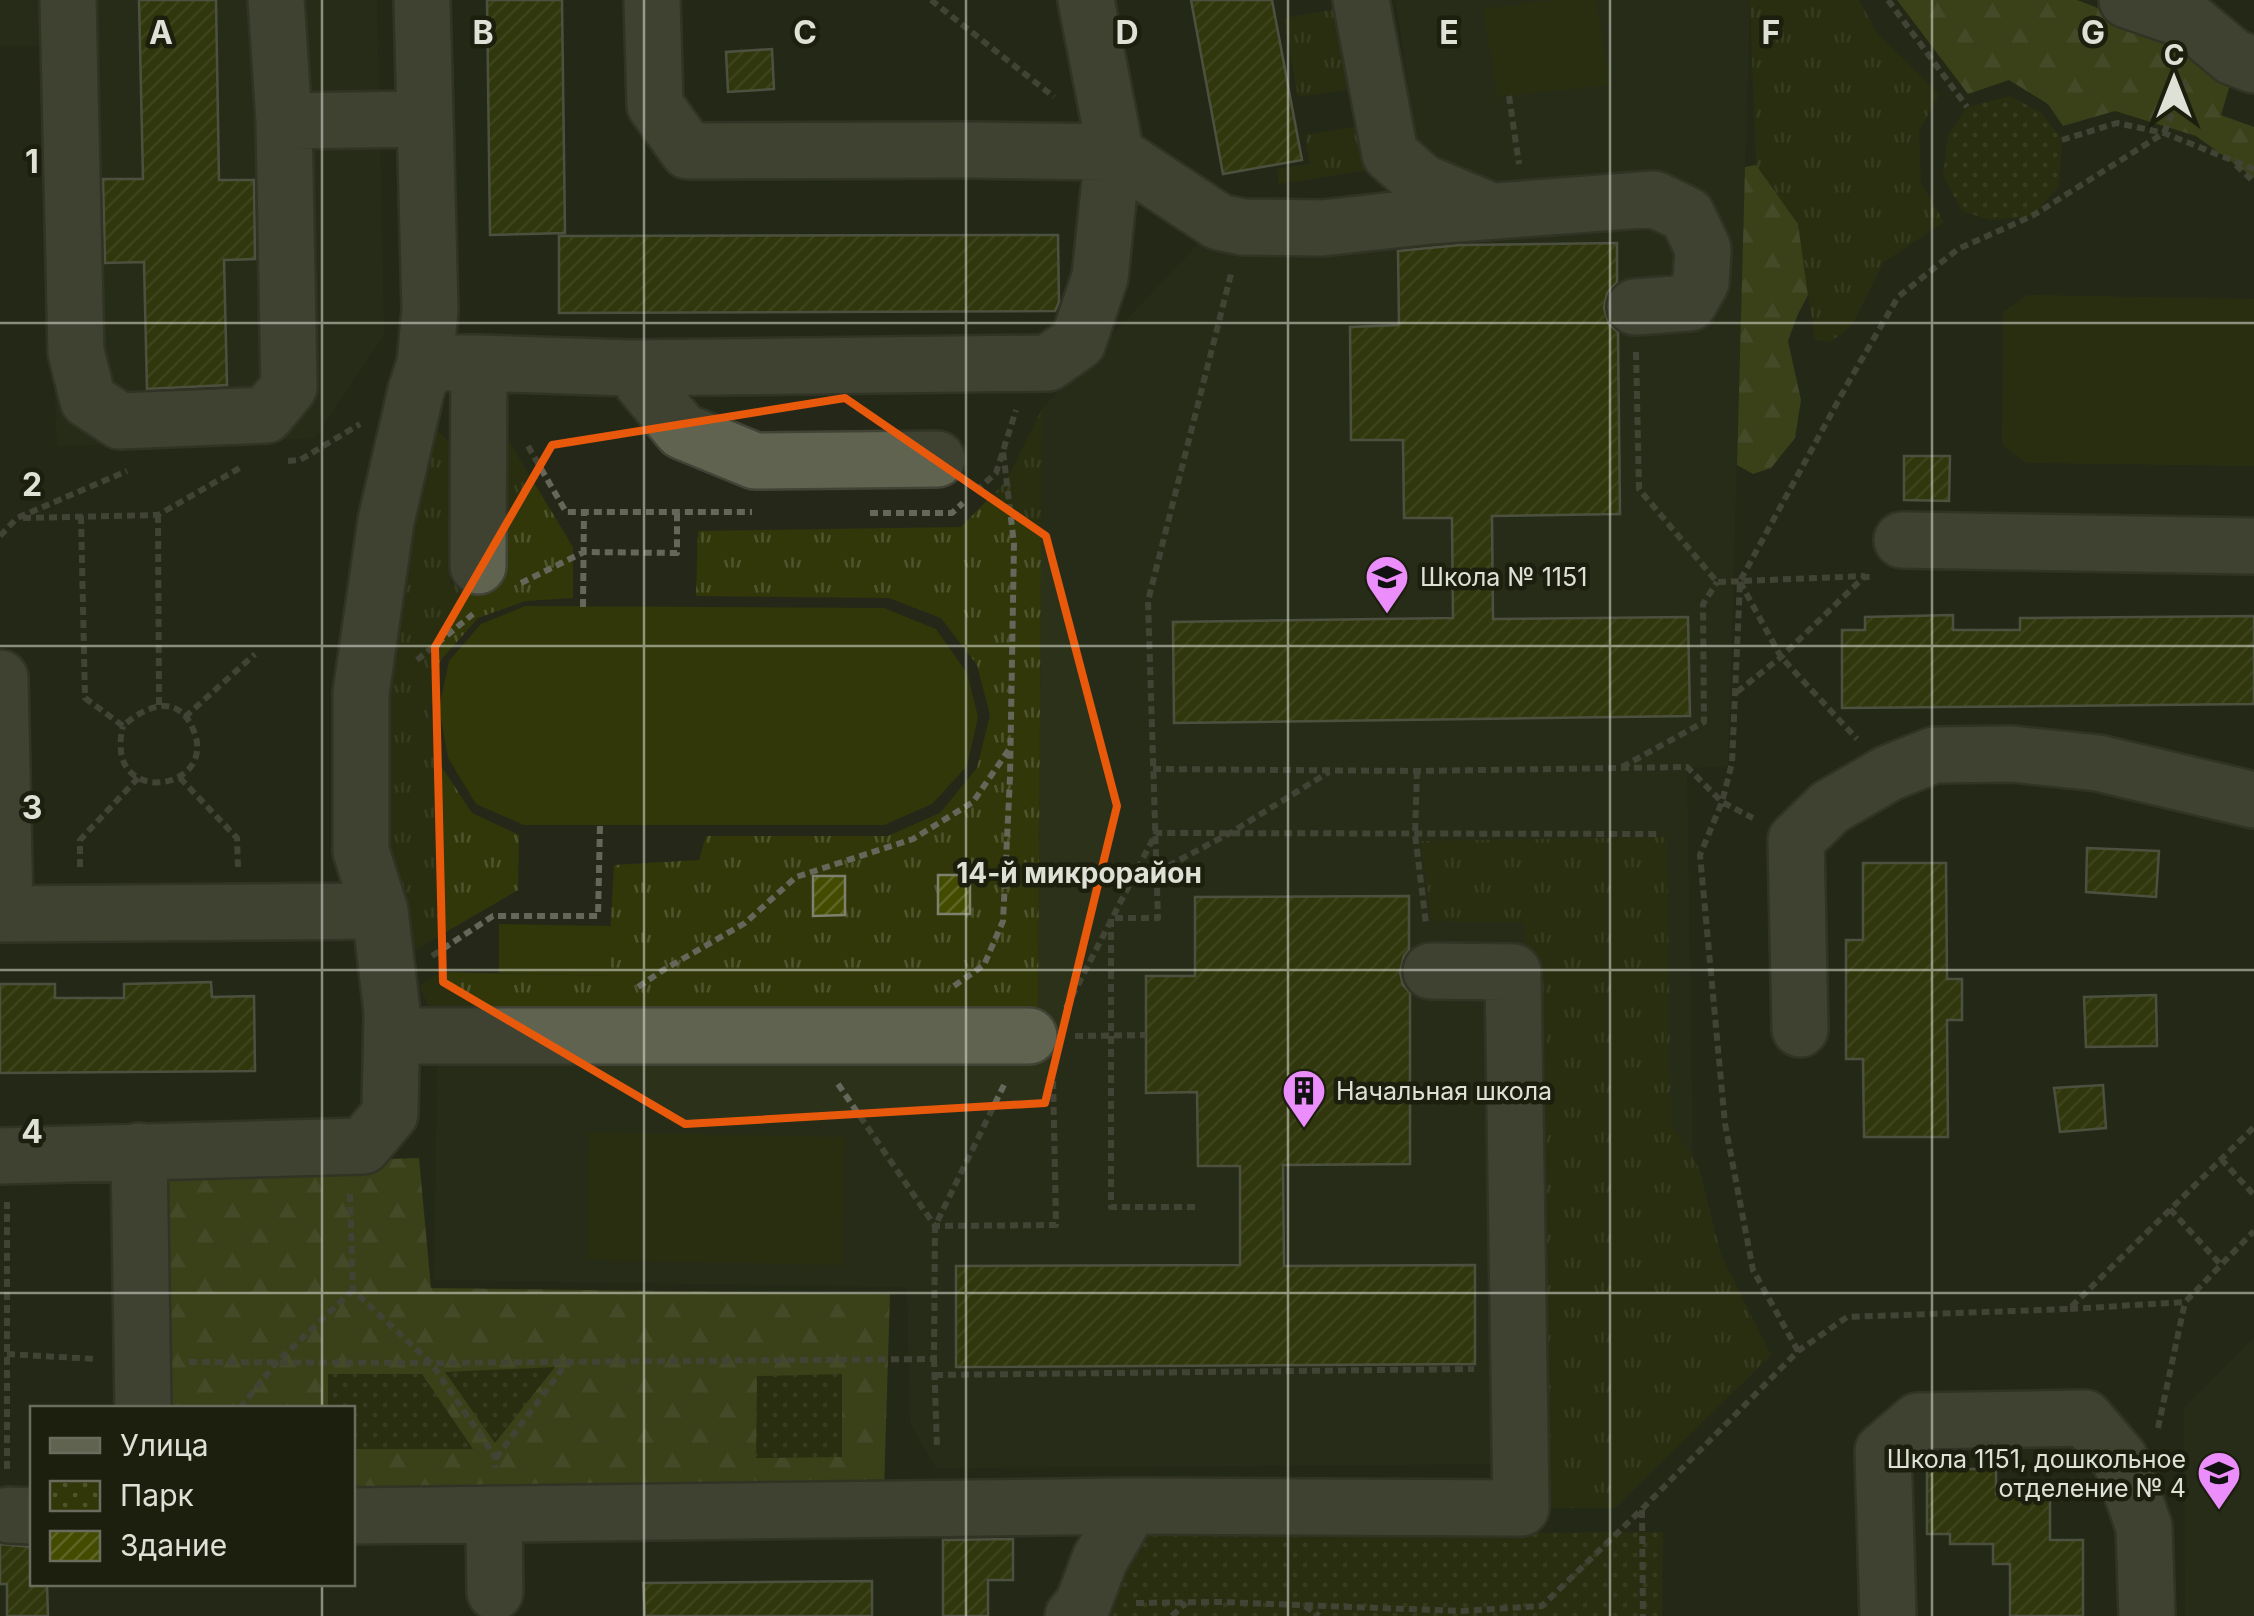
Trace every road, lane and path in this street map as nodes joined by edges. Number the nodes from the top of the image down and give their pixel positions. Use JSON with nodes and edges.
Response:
{"nodes":[{"id":1,"x":68,"y":0,"type":"edge"},
{"id":2,"x":276,"y":0,"type":"edge"},
{"id":3,"x":422,"y":0,"type":"edge"},
{"id":4,"x":652,"y":0,"type":"edge"},
{"id":5,"x":931,"y":0,"type":"edge"},
{"id":6,"x":1086,"y":0,"type":"edge"},
{"id":7,"x":1362,"y":0,"type":"edge"},
{"id":8,"x":1888,"y":0,"type":"edge"},
{"id":9,"x":2127,"y":0,"type":"edge"},
{"id":10,"x":2196,"y":11,"type":"edge"},
{"id":11,"x":2254,"y":65,"type":"edge"},
{"id":12,"x":1509,"y":96,"type":"dead end"},
{"id":13,"x":1056,"y":98,"type":"dead end"},
{"id":14,"x":1968,"y":107,"type":"dead end"},
{"id":15,"x":425,"y":118,"type":"junction"},
{"id":16,"x":284,"y":121,"type":"junction"},
{"id":17,"x":2164,"y":133,"type":"junction"},
{"id":18,"x":2062,"y":140,"type":"dead end"},
{"id":19,"x":1114,"y":152,"type":"junction"},
{"id":20,"x":2232,"y":161,"type":"junction"},
{"id":21,"x":2254,"y":169,"type":"edge"},
{"id":22,"x":2254,"y":182,"type":"edge"},
{"id":23,"x":1509,"y":210,"type":"junction"},
{"id":24,"x":1243,"y":227,"type":"junction"},
{"id":25,"x":1635,"y":307,"type":"joint"},
{"id":26,"x":479,"y":363,"type":"junction"},
{"id":27,"x":425,"y":364,"type":"junction"},
{"id":28,"x":630,"y":368,"type":"junction"},
{"id":29,"x":1003,"y":450,"type":"dead end"},
{"id":30,"x":937,"y":459,"type":"dead end"},
{"id":31,"x":252,"y":461,"type":"dead end"},
{"id":32,"x":584,"y":512,"type":"dead end"},
{"id":33,"x":676,"y":512,"type":"dead end"},
{"id":34,"x":158,"y":515,"type":"junction"},
{"id":35,"x":81,"y":516,"type":"junction"},
{"id":36,"x":17,"y":518,"type":"dead end"},
{"id":37,"x":2254,"y":546,"type":"edge"},
{"id":38,"x":584,"y":552,"type":"junction"},
{"id":39,"x":1883,"y":565,"type":"junction"},
{"id":40,"x":1740,"y":581,"type":"junction"},
{"id":41,"x":1718,"y":582,"type":"junction"},
{"id":42,"x":489,"y":588,"type":"junction"},
{"id":43,"x":583,"y":607,"type":"dead end"},
{"id":44,"x":255,"y":654,"type":"dead end"},
{"id":45,"x":1780,"y":656,"type":"junction"},
{"id":46,"x":413,"y":663,"type":"dead end"},
{"id":47,"x":0,"y":678,"type":"edge"},
{"id":48,"x":1736,"y":693,"type":"junction"},
{"id":49,"x":159,"y":705,"type":"junction"},
{"id":50,"x":185,"y":718,"type":"junction"},
{"id":51,"x":123,"y":726,"type":"junction"},
{"id":52,"x":1011,"y":747,"type":"junction"},
{"id":53,"x":1621,"y":768,"type":"junction"},
{"id":54,"x":1153,"y":769,"type":"junction"},
{"id":55,"x":1331,"y":770,"type":"junction"},
{"id":56,"x":1417,"y":771,"type":"junction"},
{"id":57,"x":1889,"y":773,"type":"junction"},
{"id":58,"x":138,"y":778,"type":"junction"},
{"id":59,"x":180,"y":778,"type":"junction"},
{"id":60,"x":2254,"y":800,"type":"edge"},
{"id":61,"x":1722,"y":802,"type":"junction"},
{"id":62,"x":600,"y":825,"type":"dead end"},
{"id":63,"x":1156,"y":833,"type":"junction"},
{"id":64,"x":1230,"y":833,"type":"junction"},
{"id":65,"x":1415,"y":834,"type":"junction"},
{"id":66,"x":1658,"y":834,"type":"dead end"},
{"id":67,"x":1796,"y":840,"type":"junction"},
{"id":68,"x":1157,"y":872,"type":"junction"},
{"id":69,"x":380,"y":912,"type":"junction"},
{"id":70,"x":239,"y":913,"type":"junction"},
{"id":71,"x":2,"y":914,"type":"edge"},
{"id":72,"x":80,"y":914,"type":"junction"},
{"id":73,"x":1111,"y":918,"type":"junction"},
{"id":74,"x":1431,"y":971,"type":"joint"},
{"id":75,"x":952,"y":988,"type":"dead end"},
{"id":76,"x":650,"y":992,"type":"dead end"},
{"id":77,"x":390,"y":1010,"type":"junction"},
{"id":78,"x":1800,"y":1029,"type":"dead end"},
{"id":79,"x":1112,"y":1035,"type":"junction"},
{"id":80,"x":1146,"y":1035,"type":"dead end"},
{"id":81,"x":1040,"y":1036,"type":"junction"},
{"id":82,"x":806,"y":1038,"type":"junction"},
{"id":83,"x":2254,"y":1127,"type":"edge"},
{"id":84,"x":348,"y":1146,"type":"junction"},
{"id":85,"x":139,"y":1151,"type":"junction"},
{"id":86,"x":4,"y":1156,"type":"edge"},
{"id":87,"x":2221,"y":1159,"type":"junction"},
{"id":88,"x":2254,"y":1195,"type":"edge"},
{"id":89,"x":1195,"y":1207,"type":"dead end"},
{"id":90,"x":2170,"y":1210,"type":"junction"},
{"id":91,"x":935,"y":1226,"type":"junction"},
{"id":92,"x":2254,"y":1231,"type":"edge"},
{"id":93,"x":2221,"y":1265,"type":"junction"},
{"id":94,"x":354,"y":1290,"type":"junction"},
{"id":95,"x":2184,"y":1302,"type":"junction"},
{"id":96,"x":2069,"y":1308,"type":"junction"},
{"id":97,"x":1798,"y":1351,"type":"junction"},
{"id":98,"x":7,"y":1354,"type":"junction"},
{"id":99,"x":934,"y":1359,"type":"junction"},
{"id":100,"x":569,"y":1360,"type":"junction"},
{"id":101,"x":277,"y":1362,"type":"junction"},
{"id":102,"x":431,"y":1363,"type":"junction"},
{"id":103,"x":1520,"y":1369,"type":"junction"},
{"id":104,"x":935,"y":1375,"type":"junction"},
{"id":105,"x":143,"y":1385,"type":"edge"},
{"id":106,"x":242,"y":1406,"type":"edge"},
{"id":107,"x":937,"y":1448,"type":"dead end"},
{"id":108,"x":496,"y":1458,"type":"junction"},
{"id":109,"x":2120,"y":1459,"type":"junction"},
{"id":110,"x":16,"y":1503,"type":"edge"},
{"id":111,"x":1130,"y":1506,"type":"junction"},
{"id":112,"x":1642,"y":1509,"type":"junction"},
{"id":113,"x":494,"y":1514,"type":"junction"},
{"id":114,"x":355,"y":1516,"type":"edge"},
{"id":115,"x":495,"y":1592,"type":"dead end"},
{"id":116,"x":1186,"y":1602,"type":"junction"},
{"id":117,"x":1219,"y":1602,"type":"junction"},
{"id":118,"x":1304,"y":1605,"type":"junction"},
{"id":119,"x":1542,"y":1606,"type":"junction"},
{"id":120,"x":1078,"y":1610,"type":"edge"},
{"id":121,"x":1461,"y":1613,"type":"edge"},
{"id":122,"x":1172,"y":1616,"type":"edge"},
{"id":123,"x":1219,"y":1616,"type":"edge"},
{"id":124,"x":1319,"y":1616,"type":"edge"},
{"id":125,"x":1551,"y":1616,"type":"edge"},
{"id":126,"x":1643,"y":1616,"type":"edge"},
{"id":127,"x":1888,"y":1616,"type":"edge"},
{"id":128,"x":2146,"y":1616,"type":"edge"}],
"edges":[{"from":1,"to":16,"type":"lane"},
{"from":2,"to":16,"type":"lane"},
{"from":3,"to":15,"type":"lane"},
{"from":4,"to":19,"type":"lane"},
{"from":5,"to":13,"type":"path"},
{"from":6,"to":19,"type":"lane"},
{"from":7,"to":23,"type":"lane"},
{"from":8,"to":14,"type":"path"},
{"from":9,"to":10,"type":"lane"},
{"from":10,"to":11,"type":"lane"},
{"from":10,"to":17,"type":"path"},
{"from":12,"to":23,"type":"path"},
{"from":15,"to":16,"type":"lane"},
{"from":15,"to":27,"type":"lane"},
{"from":17,"to":18,"type":"path"},
{"from":17,"to":20,"type":"path"},
{"from":17,"to":40,"type":"path"},
{"from":19,"to":24,"type":"lane"},
{"from":19,"to":28,"type":"lane"},
{"from":20,"to":21,"type":"path"},
{"from":20,"to":22,"type":"path"},
{"from":23,"to":24,"type":"lane"},
{"from":23,"to":25,"type":"lane"},
{"from":24,"to":54,"type":"path"},
{"from":25,"to":41,"type":"path"},
{"from":26,"to":27,"type":"lane"},
{"from":26,"to":28,"type":"lane"},
{"from":26,"to":42,"type":"lane"},
{"from":27,"to":69,"type":"lane"},
{"from":28,"to":30,"type":"lane"},
{"from":29,"to":52,"type":"path"},
{"from":31,"to":34,"type":"path"},
{"from":32,"to":38,"type":"path"},
{"from":33,"to":38,"type":"path"},
{"from":34,"to":35,"type":"path"},
{"from":34,"to":49,"type":"path"},
{"from":35,"to":36,"type":"path"},
{"from":35,"to":51,"type":"path"},
{"from":37,"to":39,"type":"lane"},
{"from":38,"to":42,"type":"path"},
{"from":38,"to":43,"type":"path"},
{"from":39,"to":40,"type":"path"},
{"from":39,"to":45,"type":"path"},
{"from":40,"to":41,"type":"path"},
{"from":40,"to":45,"type":"path"},
{"from":40,"to":48,"type":"path"},
{"from":41,"to":53,"type":"path"},
{"from":42,"to":46,"type":"path"},
{"from":44,"to":50,"type":"path"},
{"from":45,"to":48,"type":"path"},
{"from":45,"to":57,"type":"path"},
{"from":47,"to":71,"type":"lane"},
{"from":48,"to":61,"type":"path"},
{"from":49,"to":50,"type":"path"},
{"from":49,"to":51,"type":"path"},
{"from":50,"to":59,"type":"path"},
{"from":51,"to":58,"type":"path"},
{"from":52,"to":75,"type":"path"},
{"from":52,"to":76,"type":"path"},
{"from":53,"to":56,"type":"path"},
{"from":53,"to":61,"type":"path"},
{"from":54,"to":55,"type":"path"},
{"from":54,"to":63,"type":"path"},
{"from":55,"to":56,"type":"path"},
{"from":55,"to":64,"type":"path"},
{"from":56,"to":65,"type":"path"},
{"from":57,"to":60,"type":"lane"},
{"from":57,"to":67,"type":"lane"},
{"from":58,"to":59,"type":"path"},
{"from":58,"to":72,"type":"path"},
{"from":59,"to":70,"type":"path"},
{"from":61,"to":67,"type":"path"},
{"from":61,"to":97,"type":"path"},
{"from":62,"to":77,"type":"path"},
{"from":63,"to":64,"type":"path"},
{"from":63,"to":68,"type":"path"},
{"from":63,"to":73,"type":"path"},
{"from":64,"to":65,"type":"path"},
{"from":64,"to":68,"type":"path"},
{"from":65,"to":66,"type":"path"},
{"from":65,"to":74,"type":"path"},
{"from":67,"to":78,"type":"lane"},
{"from":68,"to":73,"type":"path"},
{"from":69,"to":70,"type":"lane"},
{"from":69,"to":77,"type":"lane"},
{"from":70,"to":72,"type":"lane"},
{"from":71,"to":72,"type":"lane"},
{"from":73,"to":79,"type":"path"},
{"from":73,"to":81,"type":"path"},
{"from":74,"to":103,"type":"lane"},
{"from":77,"to":82,"type":"lane"},
{"from":77,"to":84,"type":"lane"},
{"from":79,"to":80,"type":"path"},
{"from":79,"to":81,"type":"path"},
{"from":79,"to":89,"type":"path"},
{"from":81,"to":82,"type":"lane"},
{"from":81,"to":91,"type":"path"},
{"from":81,"to":91,"type":"path"},
{"from":82,"to":91,"type":"path"},
{"from":83,"to":87,"type":"path"},
{"from":84,"to":85,"type":"lane"},
{"from":84,"to":94,"type":"path"},
{"from":85,"to":86,"type":"lane"},
{"from":85,"to":105,"type":"lane"},
{"from":86,"to":98,"type":"path"},
{"from":87,"to":88,"type":"path"},
{"from":87,"to":90,"type":"path"},
{"from":90,"to":93,"type":"path"},
{"from":90,"to":96,"type":"path"},
{"from":91,"to":99,"type":"path"},
{"from":92,"to":93,"type":"path"},
{"from":93,"to":95,"type":"path"},
{"from":94,"to":101,"type":"path"},
{"from":94,"to":102,"type":"path"},
{"from":95,"to":96,"type":"path"},
{"from":95,"to":109,"type":"path"},
{"from":96,"to":97,"type":"path"},
{"from":97,"to":112,"type":"path"},
{"from":98,"to":105,"type":"path"},
{"from":98,"to":110,"type":"path"},
{"from":99,"to":100,"type":"path"},
{"from":99,"to":104,"type":"path"},
{"from":100,"to":102,"type":"path"},
{"from":100,"to":108,"type":"path"},
{"from":101,"to":102,"type":"path"},
{"from":101,"to":105,"type":"path"},
{"from":101,"to":106,"type":"path"},
{"from":102,"to":108,"type":"path"},
{"from":103,"to":104,"type":"path"},
{"from":103,"to":111,"type":"lane"},
{"from":104,"to":107,"type":"path"},
{"from":108,"to":113,"type":"path"},
{"from":109,"to":127,"type":"lane"},
{"from":109,"to":128,"type":"lane"},
{"from":111,"to":113,"type":"lane"},
{"from":111,"to":120,"type":"lane"},
{"from":112,"to":119,"type":"path"},
{"from":112,"to":126,"type":"path"},
{"from":113,"to":114,"type":"lane"},
{"from":113,"to":115,"type":"lane"},
{"from":116,"to":117,"type":"path"},
{"from":116,"to":120,"type":"path"},
{"from":116,"to":122,"type":"path"},
{"from":117,"to":118,"type":"path"},
{"from":117,"to":123,"type":"path"},
{"from":118,"to":121,"type":"path"},
{"from":118,"to":124,"type":"path"},
{"from":119,"to":121,"type":"path"},
{"from":119,"to":125,"type":"path"}]}
